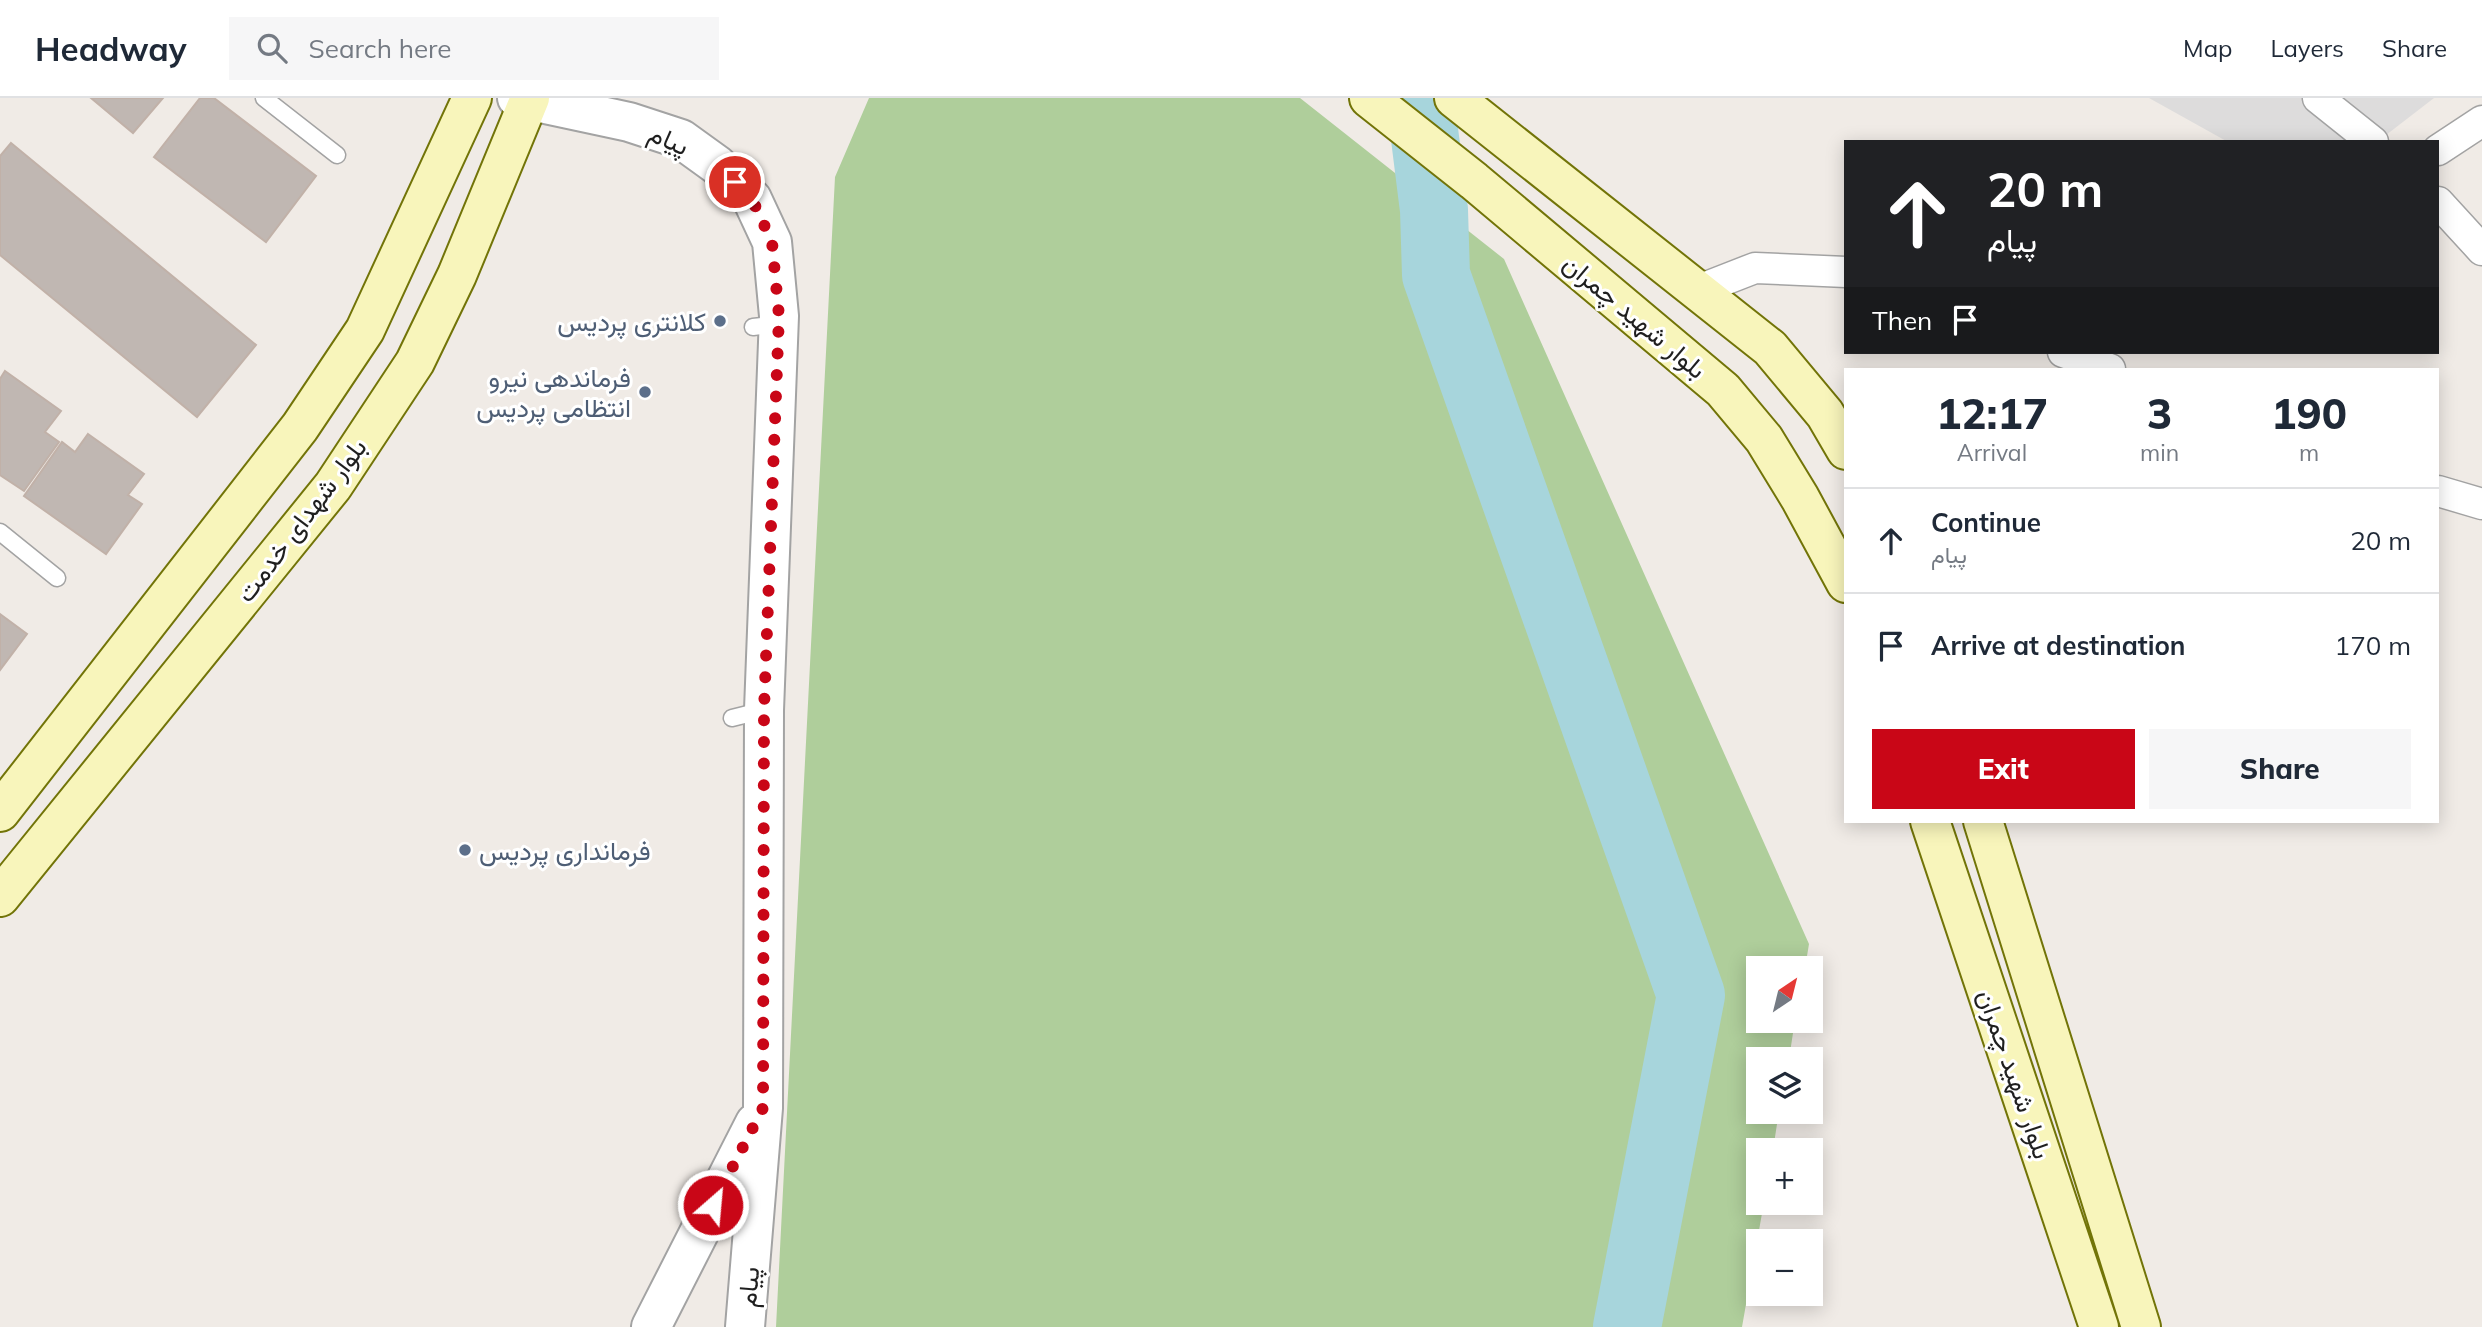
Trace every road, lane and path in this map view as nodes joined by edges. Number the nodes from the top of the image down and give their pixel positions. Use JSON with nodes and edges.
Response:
{"nodes":[{"id":1,"x":264,"y":98,"type":"edge"},
{"id":2,"x":471,"y":98,"type":"edge"},
{"id":3,"x":1369,"y":98,"type":"edge"},
{"id":4,"x":2318,"y":98,"type":"edge"},
{"id":5,"x":526,"y":99,"type":"edge"},
{"id":6,"x":1456,"y":100,"type":"edge"},
{"id":7,"x":2482,"y":121,"type":"edge"},
{"id":8,"x":2370,"y":140,"type":"edge"},
{"id":9,"x":2439,"y":149,"type":"edge"},
{"id":10,"x":337,"y":155,"type":"dead end"},
{"id":11,"x":2439,"y":203,"type":"edge"},
{"id":12,"x":2482,"y":250,"type":"edge"},
{"id":13,"x":1844,"y":272,"type":"edge"},
{"id":14,"x":1696,"y":291,"type":"junction"},
{"id":15,"x":1662,"y":338,"type":"junction"},
{"id":16,"x":2069,"y":354,"type":"edge"},
{"id":17,"x":2107,"y":368,"type":"edge"},
{"id":18,"x":1844,"y":447,"type":"edge"},
{"id":19,"x":2439,"y":491,"type":"edge"},
{"id":20,"x":2482,"y":504,"type":"edge"},
{"id":21,"x":0,"y":532,"type":"edge"},
{"id":22,"x":57,"y":578,"type":"dead end"},
{"id":23,"x":1844,"y":579,"type":"edge"},
{"id":24,"x":0,"y":812,"type":"edge"},
{"id":25,"x":1931,"y":823,"type":"edge"},
{"id":26,"x":1984,"y":823,"type":"edge"},
{"id":27,"x":0,"y":897,"type":"edge"},
{"id":28,"x":763,"y":1108,"type":"junction"},
{"id":29,"x":651,"y":1327,"type":"edge"},
{"id":30,"x":745,"y":1327,"type":"edge"},
{"id":31,"x":2099,"y":1327,"type":"edge"},
{"id":32,"x":2141,"y":1327,"type":"edge"}],
"edges":[{"from":1,"to":10,"type":"lane"},
{"from":2,"to":24,"type":"main road"},
{"from":3,"to":15,"type":"main road","name":"بلوار شهید چمران"},
{"from":4,"to":8,"type":"street"},
{"from":5,"to":27,"type":"main road","name":"بلوار شهدای خدمت"},
{"from":5,"to":28,"type":"street","name":"پیام"},
{"from":6,"to":14,"type":"main road"},
{"from":7,"to":9,"type":"street"},
{"from":11,"to":12,"type":"street"},
{"from":13,"to":14,"type":"street"},
{"from":14,"to":15,"type":"main road"},
{"from":14,"to":18,"type":"main road"},
{"from":15,"to":23,"type":"main road","name":"بلوار شهید چمران"},
{"from":16,"to":17,"type":"street"},
{"from":19,"to":20,"type":"street"},
{"from":21,"to":22,"type":"lane"},
{"from":25,"to":31,"type":"main road","name":"بلوار شهید چمران"},
{"from":26,"to":32,"type":"main road","name":"بلوار شهید چمران"},
{"from":28,"to":29,"type":"street"},
{"from":28,"to":30,"type":"street","name":"پیام"}]}
